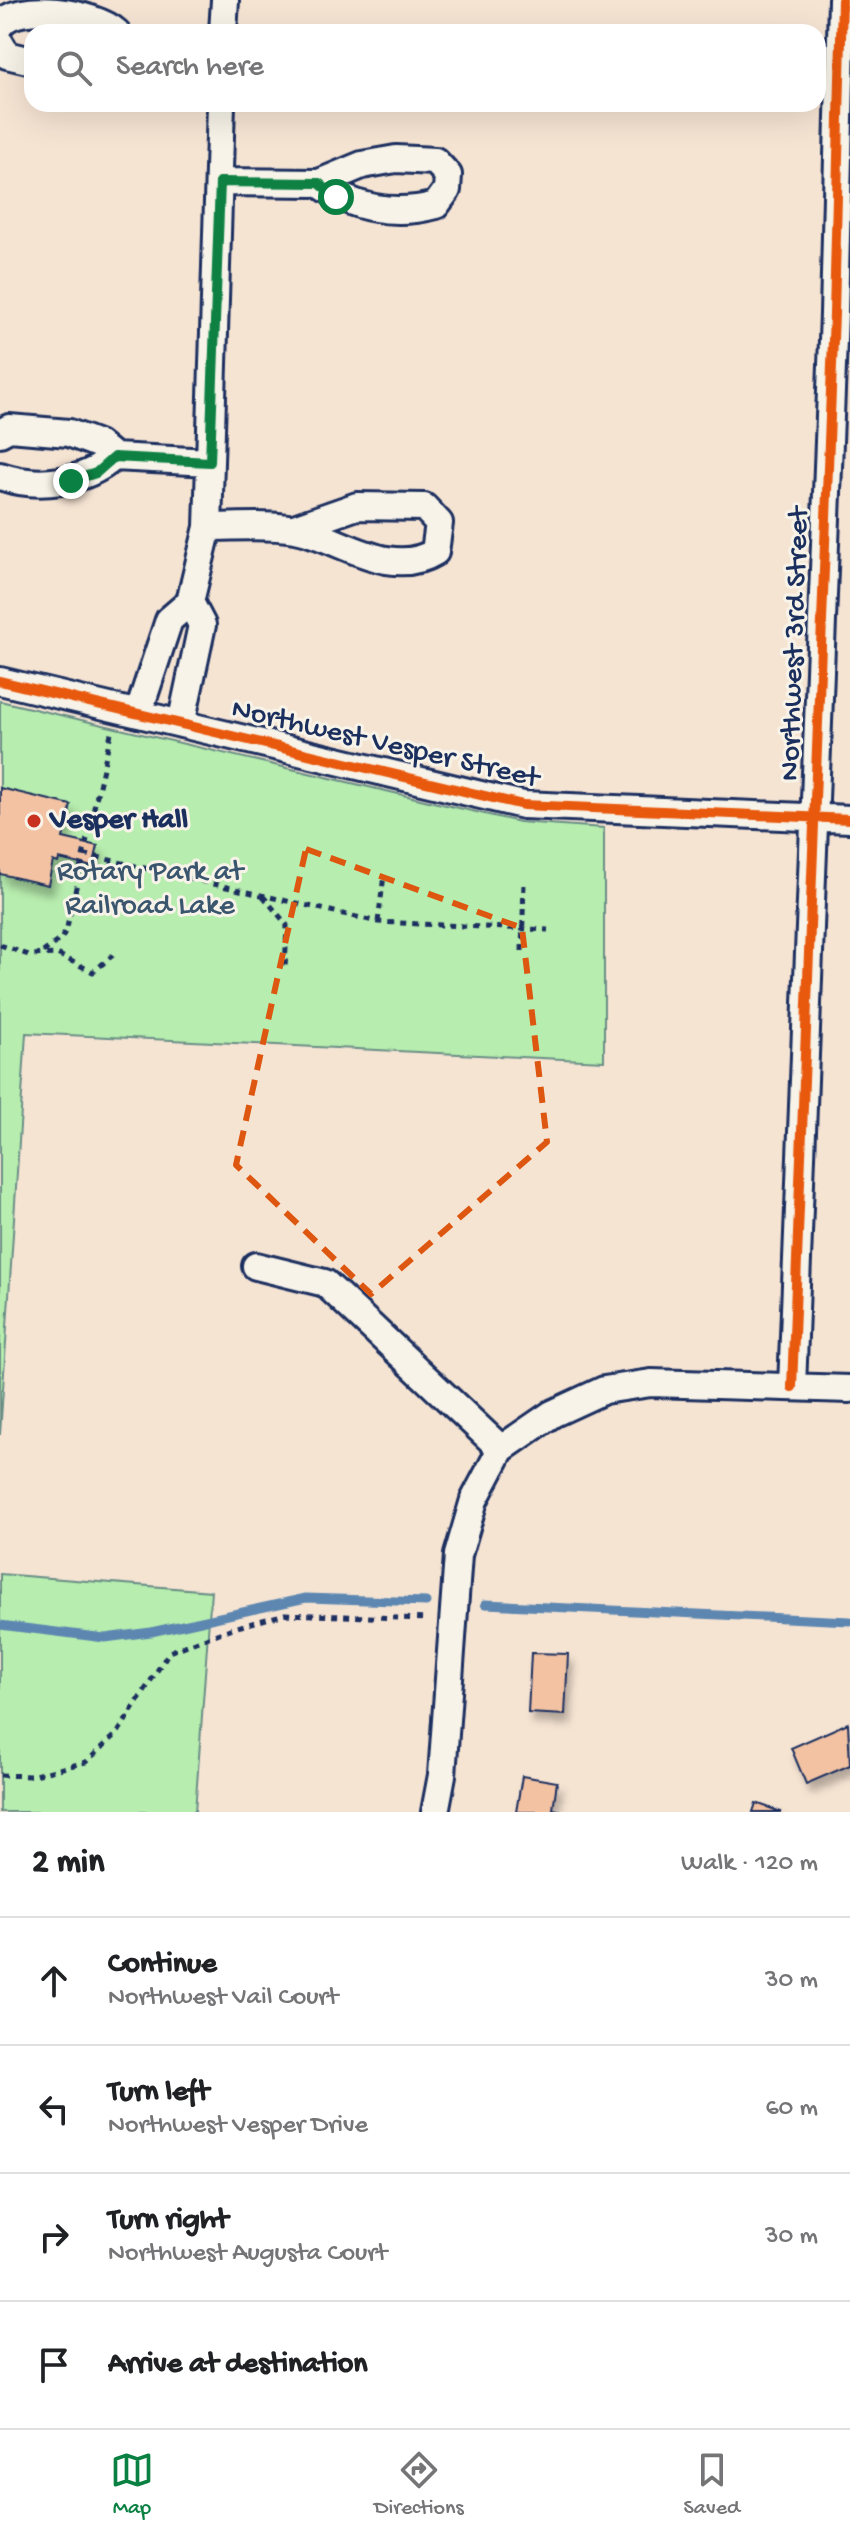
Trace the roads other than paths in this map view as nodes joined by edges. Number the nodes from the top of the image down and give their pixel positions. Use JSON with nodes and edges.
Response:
{"nodes":[{"id":1,"x":225,"y":0,"type":"edge"},
{"id":2,"x":842,"y":0,"type":"edge"},
{"id":3,"x":107,"y":24,"type":"edge"},
{"id":4,"x":224,"y":24,"type":"edge"},
{"id":5,"x":0,"y":25,"type":"edge"},
{"id":6,"x":0,"y":43,"type":"edge"},
{"id":7,"x":24,"y":59,"type":"edge"},
{"id":8,"x":221,"y":112,"type":"edge"},
{"id":9,"x":220,"y":182,"type":"junction"},
{"id":10,"x":319,"y":183,"type":"dead end"},
{"id":11,"x":842,"y":315,"type":"edge"},
{"id":12,"x":0,"y":433,"type":"edge"},
{"id":13,"x":114,"y":457,"type":"junction"},
{"id":14,"x":210,"y":462,"type":"junction"},
{"id":15,"x":0,"y":476,"type":"edge"},
{"id":16,"x":208,"y":527,"type":"junction"},
{"id":17,"x":294,"y":528,"type":"junction"},
{"id":18,"x":190,"y":602,"type":"junction"},
{"id":19,"x":0,"y":681,"type":"edge"},
{"id":20,"x":138,"y":714,"type":"junction"},
{"id":21,"x":181,"y":724,"type":"junction"},
{"id":22,"x":813,"y":817,"type":"junction"},
{"id":23,"x":850,"y":819,"type":"edge"},
{"id":24,"x":256,"y":1266,"type":"dead end"},
{"id":25,"x":792,"y":1387,"type":"junction"},
{"id":26,"x":850,"y":1389,"type":"edge"},
{"id":27,"x":501,"y":1449,"type":"junction"},
{"id":28,"x":435,"y":1812,"type":"edge"}],
"edges":[{"from":1,"to":4,"type":"street"},
{"from":2,"to":11,"type":"street","name":"Northwest 3rd Street"},
{"from":3,"to":5,"type":"street"},
{"from":6,"to":7,"type":"street"},
{"from":8,"to":9,"type":"street"},
{"from":9,"to":10,"type":"street"},
{"from":9,"to":14,"type":"street"},
{"from":11,"to":22,"type":"street","name":"Northwest 3rd Street"},
{"from":12,"to":13,"type":"street"},
{"from":13,"to":14,"type":"street"},
{"from":13,"to":15,"type":"street"},
{"from":14,"to":16,"type":"street"},
{"from":16,"to":17,"type":"street"},
{"from":16,"to":18,"type":"street"},
{"from":17,"to":17,"type":"street"},
{"from":18,"to":20,"type":"street"},
{"from":18,"to":21,"type":"street"},
{"from":19,"to":20,"type":"street","name":"Northwest Vesper Street"},
{"from":20,"to":21,"type":"street","name":"Northwest Vesper Street"},
{"from":21,"to":22,"type":"street","name":"Northwest Vesper Street"},
{"from":22,"to":23,"type":"street","name":"Northwest Vesper Street"},
{"from":22,"to":25,"type":"street","name":"Northwest 3rd Street"},
{"from":24,"to":27,"type":"street"},
{"from":25,"to":26,"type":"street"},
{"from":25,"to":27,"type":"street"},
{"from":27,"to":28,"type":"street"}]}
